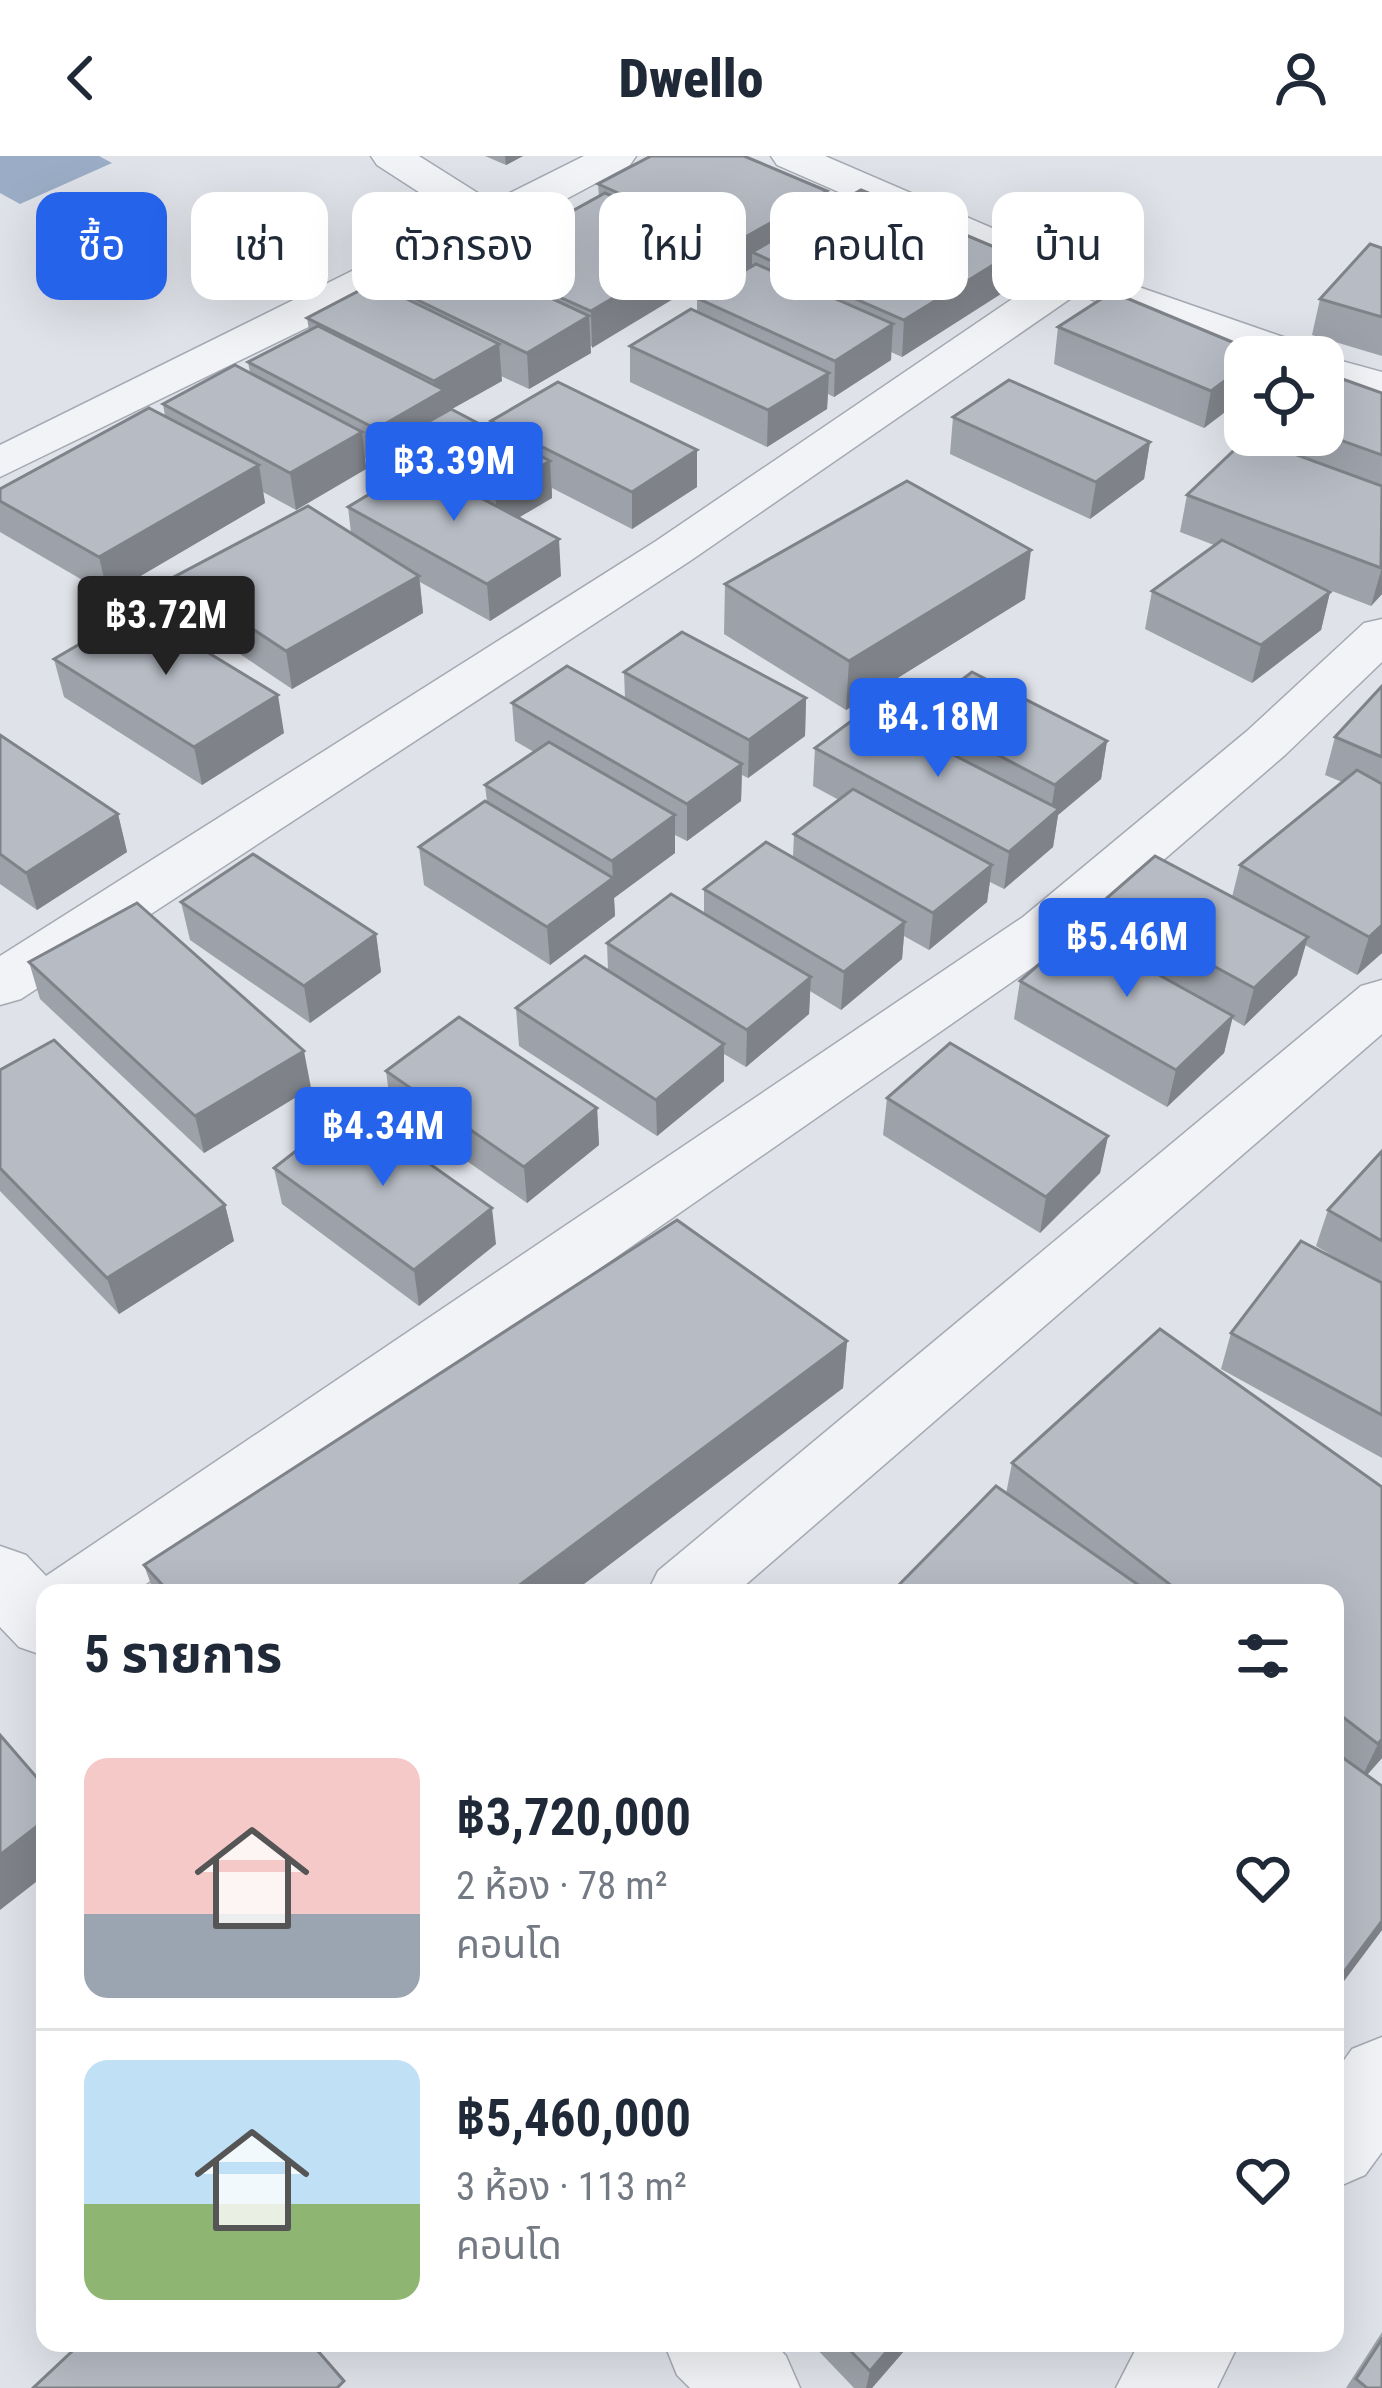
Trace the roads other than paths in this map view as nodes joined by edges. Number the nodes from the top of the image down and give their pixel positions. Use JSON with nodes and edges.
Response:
{"nodes":[{"id":1,"x":391,"y":156,"type":"edge"},
{"id":2,"x":616,"y":156,"type":"edge"},
{"id":3,"x":790,"y":156,"type":"edge"},
{"id":4,"x":447,"y":192,"type":"edge"},
{"id":5,"x":548,"y":192,"type":"edge"},
{"id":6,"x":992,"y":243,"type":"edge"},
{"id":7,"x":352,"y":290,"type":"edge"},
{"id":8,"x":1040,"y":300,"type":"edge"},
{"id":9,"x":1135,"y":300,"type":"edge"},
{"id":10,"x":1237,"y":336,"type":"edge"},
{"id":11,"x":1344,"y":373,"type":"edge"},
{"id":12,"x":1382,"y":387,"type":"edge"},
{"id":13,"x":0,"y":463,"type":"edge"},
{"id":14,"x":1382,"y":634,"type":"edge"},
{"id":15,"x":0,"y":985,"type":"edge"},
{"id":16,"x":1382,"y":1001,"type":"edge"},
{"id":17,"x":72,"y":1584,"type":"edge"},
{"id":18,"x":695,"y":1584,"type":"edge"},
{"id":19,"x":1382,"y":2079,"type":"edge"},
{"id":20,"x":1344,"y":2132,"type":"edge"},
{"id":21,"x":719,"y":2352,"type":"edge"},
{"id":22,"x":1188,"y":2352,"type":"edge"},
{"id":23,"x":754,"y":2388,"type":"edge"},
{"id":24,"x":1162,"y":2388,"type":"edge"}],
"edges":[{"from":1,"to":4,"type":"street"},
{"from":2,"to":5,"type":"street"},
{"from":3,"to":6,"type":"street"},
{"from":7,"to":13,"type":"street"},
{"from":8,"to":15,"type":"street"},
{"from":9,"to":10,"type":"street"},
{"from":11,"to":12,"type":"street"},
{"from":14,"to":17,"type":"street"},
{"from":16,"to":18,"type":"street"},
{"from":19,"to":20,"type":"street"},
{"from":21,"to":23,"type":"street"},
{"from":22,"to":24,"type":"street"}]}
